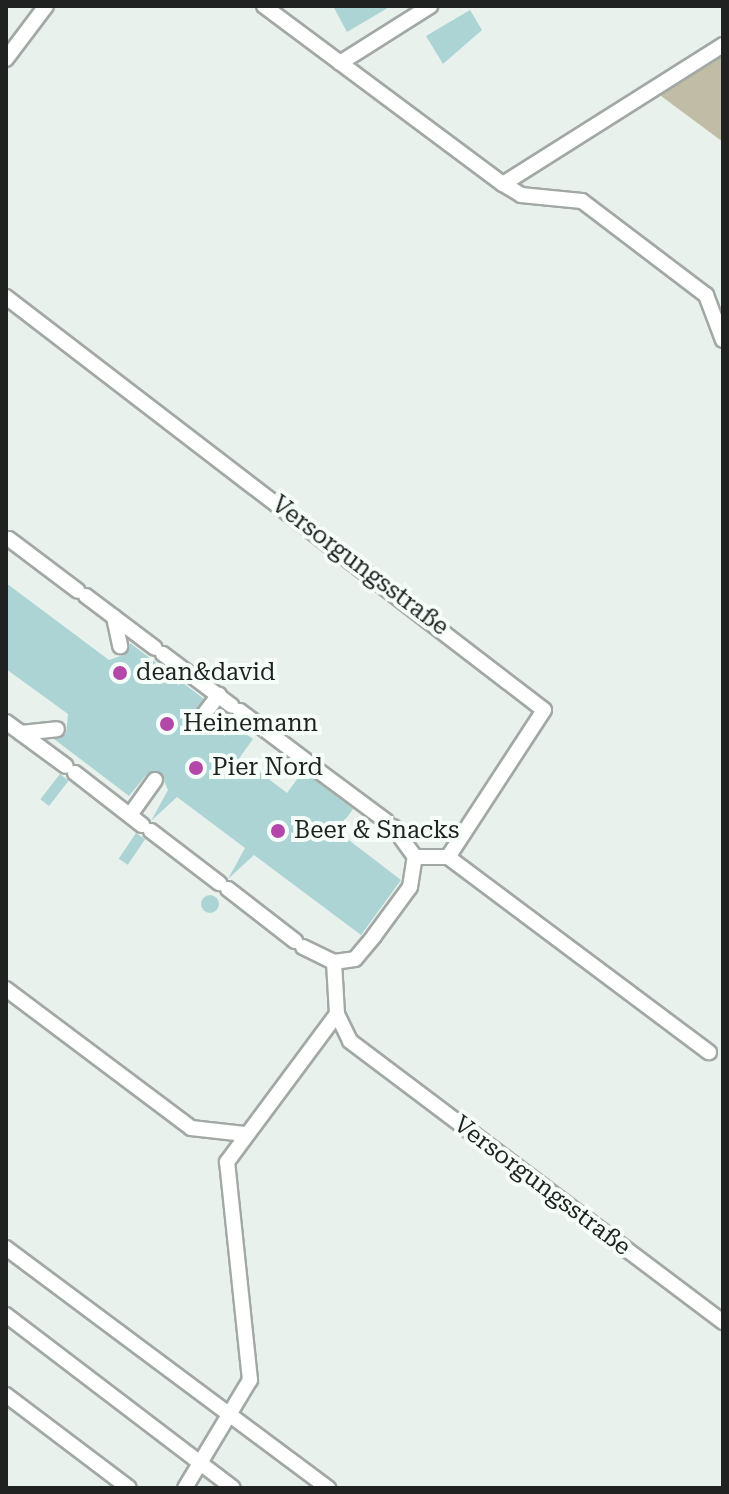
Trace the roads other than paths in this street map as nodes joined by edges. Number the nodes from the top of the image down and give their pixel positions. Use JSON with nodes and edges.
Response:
{"nodes":[{"id":1,"x":46,"y":6,"type":"edge"},
{"id":2,"x":264,"y":6,"type":"edge"},
{"id":3,"x":430,"y":6,"type":"edge"},
{"id":4,"x":11,"y":41,"type":"edge"},
{"id":5,"x":723,"y":45,"type":"edge"},
{"id":6,"x":6,"y":59,"type":"edge"},
{"id":7,"x":340,"y":63,"type":"junction"},
{"id":8,"x":503,"y":184,"type":"junction"},
{"id":9,"x":6,"y":297,"type":"edge"},
{"id":10,"x":723,"y":340,"type":"edge"},
{"id":11,"x":9,"y":539,"type":"dead end"},
{"id":12,"x":114,"y":617,"type":"junction"},
{"id":13,"x":120,"y":646,"type":"dead end"},
{"id":14,"x":219,"y":695,"type":"junction"},
{"id":15,"x":6,"y":722,"type":"edge"},
{"id":16,"x":196,"y":725,"type":"dead end"},
{"id":17,"x":57,"y":729,"type":"dead end"},
{"id":18,"x":21,"y":733,"type":"junction"},
{"id":19,"x":155,"y":780,"type":"dead end"},
{"id":20,"x":130,"y":815,"type":"junction"},
{"id":21,"x":415,"y":857,"type":"junction"},
{"id":22,"x":448,"y":857,"type":"junction"},
{"id":23,"x":334,"y":962,"type":"junction"},
{"id":24,"x":6,"y":989,"type":"edge"},
{"id":25,"x":337,"y":1014,"type":"junction"},
{"id":26,"x":709,"y":1052,"type":"dead end"},
{"id":27,"x":245,"y":1134,"type":"junction"},
{"id":28,"x":6,"y":1248,"type":"edge"},
{"id":29,"x":6,"y":1315,"type":"edge"},
{"id":30,"x":723,"y":1322,"type":"edge"},
{"id":31,"x":6,"y":1395,"type":"edge"},
{"id":32,"x":234,"y":1417,"type":"junction"},
{"id":33,"x":202,"y":1464,"type":"junction"},
{"id":34,"x":129,"y":1488,"type":"edge"},
{"id":35,"x":185,"y":1488,"type":"edge"},
{"id":36,"x":233,"y":1488,"type":"edge"},
{"id":37,"x":328,"y":1488,"type":"edge"}],
"edges":[{"from":1,"to":4,"type":"lane"},
{"from":2,"to":7,"type":"lane"},
{"from":3,"to":7,"type":"lane"},
{"from":4,"to":6,"type":"lane"},
{"from":5,"to":8,"type":"lane"},
{"from":7,"to":8,"type":"lane"},
{"from":8,"to":10,"type":"lane"},
{"from":9,"to":22,"type":"lane","name":"Versorgungsstraße"},
{"from":11,"to":12,"type":"lane"},
{"from":12,"to":13,"type":"lane"},
{"from":12,"to":14,"type":"lane"},
{"from":14,"to":16,"type":"lane"},
{"from":14,"to":21,"type":"lane"},
{"from":15,"to":18,"type":"lane"},
{"from":17,"to":18,"type":"lane"},
{"from":18,"to":20,"type":"lane"},
{"from":19,"to":20,"type":"lane"},
{"from":20,"to":23,"type":"lane"},
{"from":21,"to":22,"type":"lane"},
{"from":21,"to":23,"type":"lane"},
{"from":22,"to":26,"type":"lane"},
{"from":23,"to":25,"type":"lane","name":"Versorgungsstraße"},
{"from":24,"to":27,"type":"lane"},
{"from":25,"to":27,"type":"lane"},
{"from":25,"to":30,"type":"lane","name":"Versorgungsstraße"},
{"from":27,"to":32,"type":"lane"},
{"from":28,"to":32,"type":"lane"},
{"from":29,"to":33,"type":"lane"},
{"from":31,"to":34,"type":"lane"},
{"from":32,"to":33,"type":"lane"},
{"from":32,"to":37,"type":"lane"},
{"from":33,"to":35,"type":"lane"},
{"from":33,"to":36,"type":"lane"}]}
